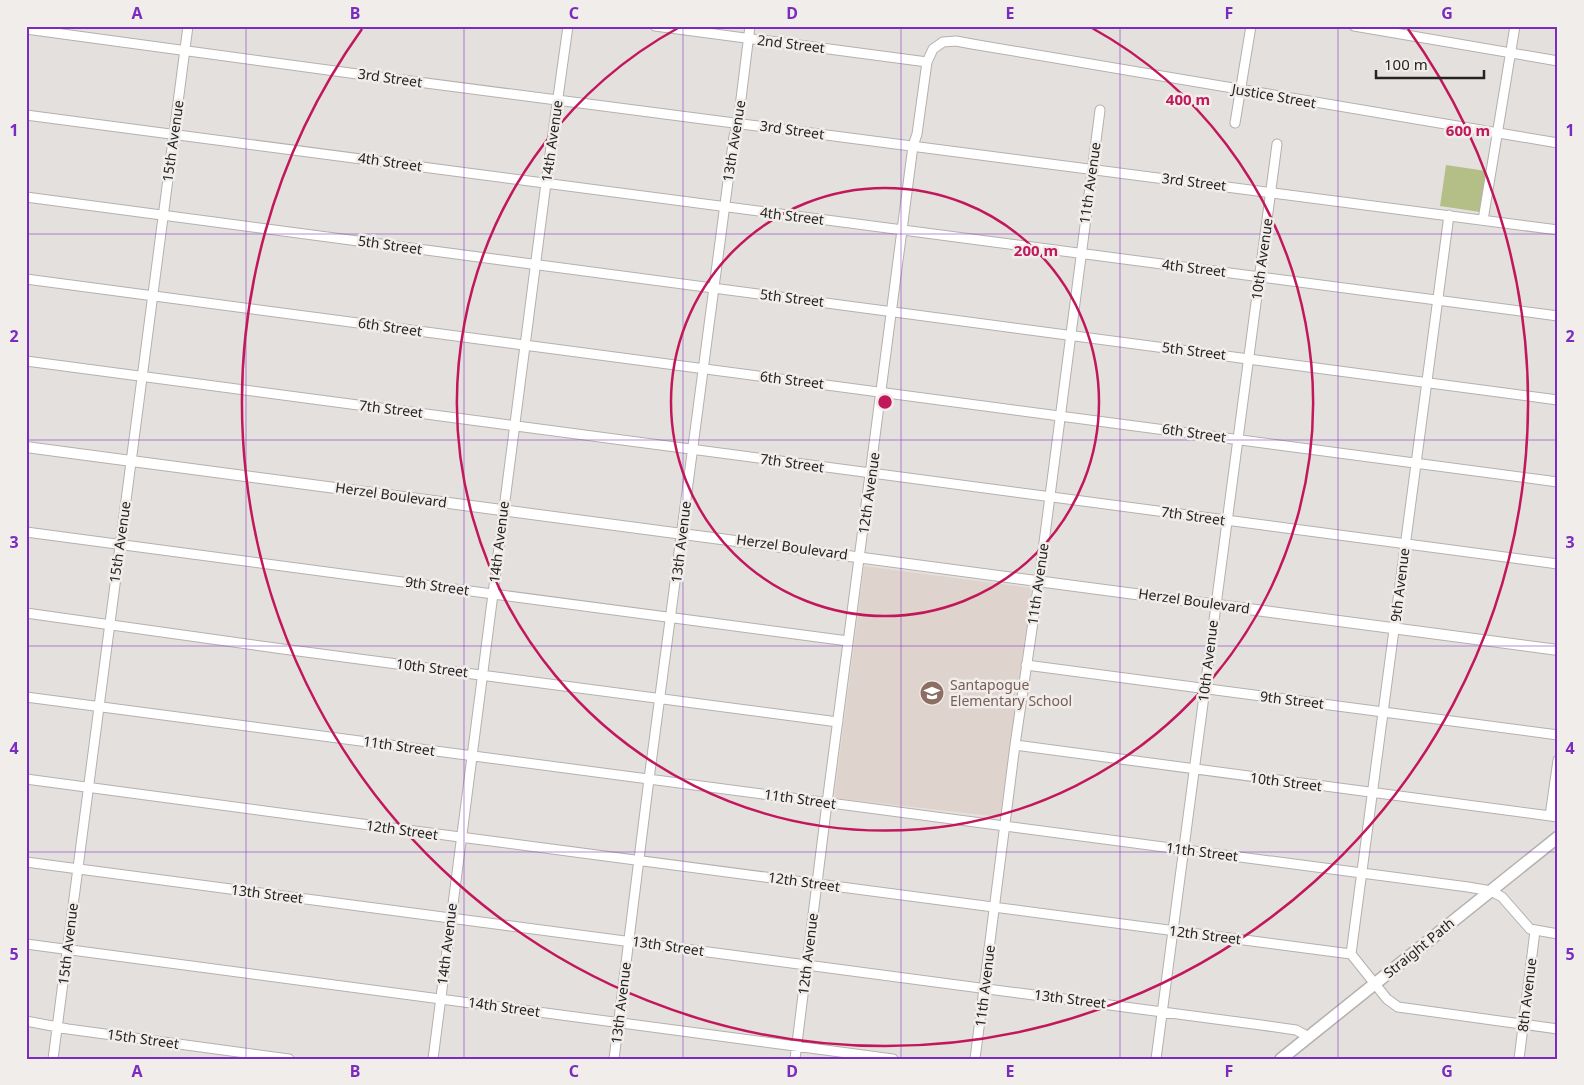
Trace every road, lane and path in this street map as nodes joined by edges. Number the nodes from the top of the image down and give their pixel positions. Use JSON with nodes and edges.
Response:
{"nodes":[{"id":1,"x":188,"y":26,"type":"edge"},
{"id":2,"x":568,"y":26,"type":"edge"},
{"id":3,"x":655,"y":26,"type":"edge"},
{"id":4,"x":750,"y":26,"type":"edge"},
{"id":5,"x":1250,"y":26,"type":"edge"},
{"id":6,"x":1354,"y":26,"type":"edge"},
{"id":7,"x":1515,"y":26,"type":"edge"},
{"id":8,"x":26,"y":29,"type":"edge"},
{"id":9,"x":749,"y":39,"type":"junction"},
{"id":10,"x":933,"y":49,"type":"joint"},
{"id":11,"x":185,"y":50,"type":"junction"},
{"id":12,"x":1511,"y":53,"type":"junction"},
{"id":13,"x":1558,"y":61,"type":"edge"},
{"id":14,"x":927,"y":62,"type":"junction"},
{"id":15,"x":1240,"y":90,"type":"junction"},
{"id":16,"x":558,"y":100,"type":"junction"},
{"id":17,"x":1100,"y":110,"type":"dead end"},
{"id":18,"x":26,"y":114,"type":"edge"},
{"id":19,"x":738,"y":123,"type":"junction"},
{"id":20,"x":1235,"y":123,"type":"dead end"},
{"id":21,"x":1497,"y":133,"type":"junction"},
{"id":22,"x":174,"y":134,"type":"junction"},
{"id":23,"x":1558,"y":143,"type":"edge"},
{"id":24,"x":1277,"y":144,"type":"dead end"},
{"id":25,"x":913,"y":146,"type":"junction"},
{"id":26,"x":1091,"y":169,"type":"junction"},
{"id":27,"x":546,"y":183,"type":"junction"},
{"id":28,"x":1270,"y":192,"type":"junction"},
{"id":29,"x":26,"y":197,"type":"edge"},
{"id":30,"x":724,"y":207,"type":"junction"},
{"id":31,"x":163,"y":215,"type":"junction"},
{"id":32,"x":1449,"y":215,"type":"junction"},
{"id":33,"x":1483,"y":220,"type":"junction"},
{"id":34,"x":902,"y":230,"type":"junction"},
{"id":35,"x":1558,"y":230,"type":"edge"},
{"id":36,"x":1081,"y":254,"type":"junction"},
{"id":37,"x":535,"y":265,"type":"junction"},
{"id":38,"x":1260,"y":277,"type":"junction"},
{"id":39,"x":26,"y":279,"type":"edge"},
{"id":40,"x":714,"y":288,"type":"junction"},
{"id":41,"x":153,"y":296,"type":"junction"},
{"id":42,"x":1438,"y":301,"type":"junction"},
{"id":43,"x":892,"y":311,"type":"junction"},
{"id":44,"x":1558,"y":316,"type":"edge"},
{"id":45,"x":1070,"y":335,"type":"junction"},
{"id":46,"x":525,"y":345,"type":"junction"},
{"id":47,"x":1248,"y":358,"type":"junction"},
{"id":48,"x":26,"y":361,"type":"edge"},
{"id":49,"x":703,"y":369,"type":"junction"},
{"id":50,"x":142,"y":376,"type":"junction"},
{"id":51,"x":1426,"y":382,"type":"junction"},
{"id":52,"x":882,"y":392,"type":"junction"},
{"id":53,"x":1558,"y":400,"type":"edge"},
{"id":54,"x":1060,"y":416,"type":"junction"},
{"id":55,"x":514,"y":425,"type":"junction"},
{"id":56,"x":1238,"y":439,"type":"junction"},
{"id":57,"x":26,"y":447,"type":"edge"},
{"id":58,"x":693,"y":449,"type":"junction"},
{"id":59,"x":131,"y":461,"type":"junction"},
{"id":60,"x":1416,"y":462,"type":"junction"},
{"id":61,"x":871,"y":473,"type":"junction"},
{"id":62,"x":1558,"y":482,"type":"edge"},
{"id":63,"x":1049,"y":496,"type":"junction"},
{"id":64,"x":503,"y":510,"type":"junction"},
{"id":65,"x":1227,"y":520,"type":"junction"},
{"id":66,"x":26,"y":532,"type":"edge"},
{"id":67,"x":682,"y":533,"type":"junction"},
{"id":68,"x":1406,"y":544,"type":"junction"},
{"id":69,"x":120,"y":545,"type":"junction"},
{"id":70,"x":860,"y":556,"type":"junction"},
{"id":71,"x":1558,"y":564,"type":"edge"},
{"id":72,"x":1039,"y":581,"type":"junction"},
{"id":73,"x":493,"y":594,"type":"junction"},
{"id":74,"x":1215,"y":604,"type":"junction"},
{"id":75,"x":26,"y":613,"type":"edge"},
{"id":76,"x":671,"y":618,"type":"junction"},
{"id":77,"x":109,"y":624,"type":"junction"},
{"id":78,"x":1395,"y":628,"type":"junction"},
{"id":79,"x":848,"y":641,"type":"junction"},
{"id":80,"x":1558,"y":650,"type":"edge"},
{"id":81,"x":1026,"y":665,"type":"junction"},
{"id":82,"x":482,"y":674,"type":"junction"},
{"id":83,"x":1206,"y":689,"type":"junction"},
{"id":84,"x":26,"y":697,"type":"edge"},
{"id":85,"x":660,"y":698,"type":"junction"},
{"id":86,"x":98,"y":706,"type":"junction"},
{"id":87,"x":1383,"y":712,"type":"junction"},
{"id":88,"x":838,"y":722,"type":"junction"},
{"id":89,"x":1558,"y":735,"type":"edge"},
{"id":90,"x":1015,"y":746,"type":"junction"},
{"id":91,"x":472,"y":756,"type":"junction"},
{"id":92,"x":1558,"y":760,"type":"edge"},
{"id":93,"x":1193,"y":770,"type":"junction"},
{"id":94,"x":26,"y":778,"type":"edge"},
{"id":95,"x":649,"y":779,"type":"junction"},
{"id":96,"x":88,"y":787,"type":"junction"},
{"id":97,"x":1372,"y":793,"type":"junction"},
{"id":98,"x":827,"y":803,"type":"junction"},
{"id":99,"x":1554,"y":816,"type":"edge"},
{"id":100,"x":1005,"y":826,"type":"junction"},
{"id":101,"x":1558,"y":837,"type":"edge"},
{"id":102,"x":460,"y":838,"type":"junction"},
{"id":103,"x":1183,"y":850,"type":"junction"},
{"id":104,"x":638,"y":860,"type":"junction"},
{"id":105,"x":26,"y":862,"type":"edge"},
{"id":106,"x":77,"y":869,"type":"junction"},
{"id":107,"x":1362,"y":873,"type":"junction"},
{"id":108,"x":817,"y":884,"type":"junction"},
{"id":109,"x":1491,"y":891,"type":"junction"},
{"id":110,"x":995,"y":908,"type":"junction"},
{"id":111,"x":451,"y":918,"type":"junction"},
{"id":112,"x":1172,"y":931,"type":"junction"},
{"id":113,"x":1535,"y":931,"type":"junction"},
{"id":114,"x":1558,"y":934,"type":"edge"},
{"id":115,"x":628,"y":941,"type":"junction"},
{"id":116,"x":26,"y":944,"type":"edge"},
{"id":117,"x":68,"y":950,"type":"junction"},
{"id":118,"x":1351,"y":954,"type":"junction"},
{"id":119,"x":807,"y":965,"type":"junction"},
{"id":120,"x":1374,"y":984,"type":"junction"},
{"id":121,"x":984,"y":988,"type":"junction"},
{"id":122,"x":441,"y":999,"type":"junction"},
{"id":123,"x":1163,"y":1012,"type":"junction"},
{"id":124,"x":26,"y":1022,"type":"edge"},
{"id":125,"x":618,"y":1022,"type":"junction"},
{"id":126,"x":1523,"y":1024,"type":"junction"},
{"id":127,"x":57,"y":1026,"type":"junction"},
{"id":128,"x":1558,"y":1029,"type":"edge"},
{"id":129,"x":1309,"y":1037,"type":"junction"},
{"id":130,"x":797,"y":1046,"type":"junction"},
{"id":131,"x":53,"y":1059,"type":"edge"},
{"id":132,"x":289,"y":1059,"type":"edge"},
{"id":133,"x":433,"y":1059,"type":"edge"},
{"id":134,"x":614,"y":1059,"type":"edge"},
{"id":135,"x":795,"y":1059,"type":"edge"},
{"id":136,"x":894,"y":1059,"type":"edge"},
{"id":137,"x":976,"y":1059,"type":"edge"},
{"id":138,"x":1156,"y":1059,"type":"edge"},
{"id":139,"x":1281,"y":1059,"type":"edge"},
{"id":140,"x":1519,"y":1059,"type":"edge"}],
"edges":[{"from":1,"to":11,"type":"street","name":"15th Avenue"},
{"from":2,"to":16,"type":"street","name":"14th Avenue"},
{"from":3,"to":9,"type":"street","name":"2nd Street"},
{"from":4,"to":9,"type":"street","name":"13th Avenue"},
{"from":5,"to":15,"type":"street"},
{"from":6,"to":12,"type":"street"},
{"from":7,"to":12,"type":"street"},
{"from":8,"to":11,"type":"street","name":"3rd Street"},
{"from":9,"to":14,"type":"street","name":"2nd Street"},
{"from":9,"to":19,"type":"street","name":"13th Avenue"},
{"from":10,"to":14,"type":"street","name":"12th Avenue"},
{"from":10,"to":15,"type":"street","name":"Justice Street"},
{"from":11,"to":16,"type":"street","name":"3rd Street"},
{"from":11,"to":22,"type":"street","name":"15th Avenue"},
{"from":12,"to":13,"type":"street"},
{"from":12,"to":21,"type":"street"},
{"from":14,"to":25,"type":"street","name":"12th Avenue"},
{"from":15,"to":20,"type":"street"},
{"from":15,"to":21,"type":"street","name":"Justice Street"},
{"from":16,"to":19,"type":"street","name":"3rd Street"},
{"from":16,"to":27,"type":"street","name":"14th Avenue"},
{"from":17,"to":26,"type":"street","name":"11th Avenue"},
{"from":18,"to":22,"type":"street","name":"4th Street"},
{"from":19,"to":25,"type":"street","name":"3rd Street"},
{"from":19,"to":30,"type":"street","name":"13th Avenue"},
{"from":21,"to":23,"type":"street","name":"Justice Street"},
{"from":21,"to":33,"type":"street"},
{"from":22,"to":27,"type":"street","name":"4th Street"},
{"from":22,"to":31,"type":"street","name":"15th Avenue"},
{"from":24,"to":28,"type":"street","name":"10th Avenue"},
{"from":25,"to":26,"type":"street","name":"3rd Street"},
{"from":25,"to":34,"type":"street","name":"12th Avenue"},
{"from":26,"to":28,"type":"street","name":"3rd Street"},
{"from":26,"to":36,"type":"street","name":"11th Avenue"},
{"from":27,"to":30,"type":"street","name":"4th Street"},
{"from":27,"to":37,"type":"street","name":"14th Avenue"},
{"from":28,"to":32,"type":"street","name":"3rd Street"},
{"from":28,"to":38,"type":"street","name":"10th Avenue"},
{"from":29,"to":31,"type":"street","name":"5th Street"},
{"from":30,"to":34,"type":"street","name":"4th Street"},
{"from":30,"to":40,"type":"street","name":"13th Avenue"},
{"from":31,"to":37,"type":"street","name":"5th Street"},
{"from":31,"to":41,"type":"street","name":"15th Avenue"},
{"from":32,"to":33,"type":"street","name":"3rd Street"},
{"from":32,"to":42,"type":"street","name":"9th Avenue"},
{"from":33,"to":35,"type":"street","name":"3rd Street"},
{"from":34,"to":36,"type":"street","name":"4th Street"},
{"from":34,"to":43,"type":"street","name":"12th Avenue"},
{"from":36,"to":38,"type":"street","name":"4th Street"},
{"from":36,"to":45,"type":"street","name":"11th Avenue"},
{"from":37,"to":40,"type":"street","name":"5th Street"},
{"from":37,"to":46,"type":"street","name":"14th Avenue"},
{"from":38,"to":42,"type":"street","name":"4th Street"},
{"from":38,"to":47,"type":"street","name":"10th Avenue"},
{"from":39,"to":41,"type":"street","name":"6th Street"},
{"from":40,"to":43,"type":"street","name":"5th Street"},
{"from":40,"to":49,"type":"street","name":"13th Avenue"},
{"from":41,"to":46,"type":"street","name":"6th Street"},
{"from":41,"to":50,"type":"street","name":"15th Avenue"},
{"from":42,"to":44,"type":"street","name":"4th Street"},
{"from":42,"to":51,"type":"street","name":"9th Avenue"},
{"from":43,"to":45,"type":"street","name":"5th Street"},
{"from":43,"to":52,"type":"street","name":"12th Avenue"},
{"from":45,"to":47,"type":"street","name":"5th Street"},
{"from":45,"to":54,"type":"street","name":"11th Avenue"},
{"from":46,"to":49,"type":"street","name":"6th Street"},
{"from":46,"to":55,"type":"street","name":"14th Avenue"},
{"from":47,"to":51,"type":"street","name":"5th Street"},
{"from":47,"to":56,"type":"street","name":"10th Avenue"},
{"from":48,"to":50,"type":"street","name":"7th Street"},
{"from":49,"to":52,"type":"street","name":"6th Street"},
{"from":49,"to":58,"type":"street","name":"13th Avenue"},
{"from":50,"to":55,"type":"street","name":"7th Street"},
{"from":50,"to":59,"type":"street","name":"15th Avenue"},
{"from":51,"to":53,"type":"street","name":"5th Street"},
{"from":51,"to":60,"type":"street","name":"9th Avenue"},
{"from":52,"to":54,"type":"street","name":"6th Street"},
{"from":52,"to":61,"type":"street","name":"12th Avenue"},
{"from":54,"to":56,"type":"street","name":"6th Street"},
{"from":54,"to":63,"type":"street","name":"11th Avenue"},
{"from":55,"to":58,"type":"street","name":"7th Street"},
{"from":55,"to":64,"type":"street","name":"14th Avenue"},
{"from":56,"to":60,"type":"street","name":"6th Street"},
{"from":56,"to":65,"type":"street","name":"10th Avenue"},
{"from":57,"to":59,"type":"street","name":"Herzel Boulevard"},
{"from":58,"to":61,"type":"street","name":"7th Street"},
{"from":58,"to":67,"type":"street","name":"13th Avenue"},
{"from":59,"to":64,"type":"street","name":"Herzel Boulevard"},
{"from":59,"to":69,"type":"street","name":"15th Avenue"},
{"from":60,"to":62,"type":"street","name":"6th Street"},
{"from":60,"to":68,"type":"street","name":"9th Avenue"},
{"from":61,"to":63,"type":"street","name":"7th Street"},
{"from":61,"to":70,"type":"street","name":"12th Avenue"},
{"from":63,"to":65,"type":"street","name":"7th Street"},
{"from":63,"to":72,"type":"street","name":"11th Avenue"},
{"from":64,"to":67,"type":"street","name":"Herzel Boulevard"},
{"from":64,"to":73,"type":"street","name":"14th Avenue"},
{"from":65,"to":68,"type":"street","name":"7th Street"},
{"from":65,"to":74,"type":"street","name":"10th Avenue"},
{"from":66,"to":69,"type":"street","name":"9th Street"},
{"from":67,"to":70,"type":"street","name":"Herzel Boulevard"},
{"from":67,"to":76,"type":"street","name":"13th Avenue"},
{"from":68,"to":71,"type":"street","name":"7th Street"},
{"from":68,"to":78,"type":"street","name":"9th Avenue"},
{"from":69,"to":73,"type":"street","name":"9th Street"},
{"from":69,"to":77,"type":"street","name":"15th Avenue"},
{"from":70,"to":72,"type":"street","name":"Herzel Boulevard"},
{"from":70,"to":79,"type":"street","name":"12th Avenue"},
{"from":72,"to":74,"type":"street","name":"Herzel Boulevard"},
{"from":72,"to":81,"type":"street","name":"11th Avenue"},
{"from":73,"to":76,"type":"street","name":"9th Street"},
{"from":73,"to":82,"type":"street","name":"14th Avenue"},
{"from":74,"to":78,"type":"street","name":"Herzel Boulevard"},
{"from":74,"to":83,"type":"street","name":"10th Avenue"},
{"from":75,"to":77,"type":"street","name":"10th Street"},
{"from":76,"to":79,"type":"street","name":"9th Street"},
{"from":76,"to":85,"type":"street","name":"13th Avenue"},
{"from":77,"to":82,"type":"street","name":"10th Street"},
{"from":77,"to":86,"type":"street","name":"15th Avenue"},
{"from":78,"to":80,"type":"street","name":"Herzel Boulevard"},
{"from":78,"to":87,"type":"street","name":"9th Avenue"},
{"from":79,"to":88,"type":"street","name":"12th Avenue"},
{"from":81,"to":83,"type":"street","name":"9th Street"},
{"from":81,"to":90,"type":"street","name":"11th Avenue"},
{"from":82,"to":85,"type":"street","name":"10th Street"},
{"from":82,"to":91,"type":"street","name":"14th Avenue"},
{"from":83,"to":87,"type":"street","name":"9th Street"},
{"from":83,"to":93,"type":"street","name":"10th Avenue"},
{"from":84,"to":86,"type":"street","name":"11th Street"},
{"from":85,"to":88,"type":"street","name":"10th Street"},
{"from":85,"to":95,"type":"street","name":"13th Avenue"},
{"from":86,"to":91,"type":"street","name":"11th Street"},
{"from":86,"to":96,"type":"street","name":"15th Avenue"},
{"from":87,"to":89,"type":"street","name":"9th Street"},
{"from":87,"to":97,"type":"street","name":"9th Avenue"},
{"from":88,"to":98,"type":"street","name":"12th Avenue"},
{"from":90,"to":93,"type":"street","name":"10th Street"},
{"from":90,"to":100,"type":"street","name":"11th Avenue"},
{"from":91,"to":95,"type":"street","name":"11th Street"},
{"from":91,"to":102,"type":"street","name":"14th Avenue"},
{"from":92,"to":99,"type":"street"},
{"from":93,"to":97,"type":"street","name":"10th Street"},
{"from":93,"to":103,"type":"street","name":"10th Avenue"},
{"from":94,"to":96,"type":"street","name":"12th Street"},
{"from":95,"to":98,"type":"street","name":"11th Street"},
{"from":95,"to":104,"type":"street","name":"13th Avenue"},
{"from":96,"to":102,"type":"street","name":"12th Street"},
{"from":96,"to":106,"type":"street","name":"15th Avenue"},
{"from":97,"to":99,"type":"street","name":"10th Street"},
{"from":97,"to":107,"type":"street","name":"9th Avenue"},
{"from":98,"to":100,"type":"street","name":"11th Street"},
{"from":98,"to":108,"type":"street","name":"12th Avenue"},
{"from":100,"to":103,"type":"street","name":"11th Street"},
{"from":100,"to":110,"type":"street","name":"11th Avenue"},
{"from":101,"to":109,"type":"main road","name":"Straight Path"},
{"from":102,"to":104,"type":"street","name":"12th Street"},
{"from":102,"to":111,"type":"street","name":"14th Avenue"},
{"from":103,"to":107,"type":"street","name":"11th Street"},
{"from":103,"to":112,"type":"street","name":"10th Avenue"},
{"from":104,"to":108,"type":"street","name":"12th Street"},
{"from":104,"to":115,"type":"street","name":"13th Avenue"},
{"from":105,"to":106,"type":"street","name":"13th Street"},
{"from":106,"to":111,"type":"street","name":"13th Street"},
{"from":106,"to":117,"type":"street","name":"15th Avenue"},
{"from":107,"to":109,"type":"street","name":"11th Street"},
{"from":107,"to":118,"type":"street","name":"9th Avenue"},
{"from":108,"to":110,"type":"street","name":"12th Street"},
{"from":108,"to":119,"type":"street","name":"12th Avenue"},
{"from":109,"to":113,"type":"street","name":"11th Street"},
{"from":109,"to":120,"type":"main road","name":"Straight Path"},
{"from":110,"to":112,"type":"street","name":"12th Street"},
{"from":110,"to":121,"type":"street","name":"11th Avenue"},
{"from":111,"to":115,"type":"street","name":"13th Street"},
{"from":111,"to":122,"type":"street","name":"14th Avenue"},
{"from":112,"to":118,"type":"street","name":"12th Street"},
{"from":112,"to":123,"type":"street","name":"10th Avenue"},
{"from":113,"to":114,"type":"street"},
{"from":113,"to":126,"type":"street","name":"8th Avenue"},
{"from":115,"to":119,"type":"street","name":"13th Street"},
{"from":115,"to":125,"type":"street","name":"13th Avenue"},
{"from":116,"to":117,"type":"street","name":"14th Street"},
{"from":117,"to":122,"type":"street","name":"14th Street"},
{"from":117,"to":127,"type":"street","name":"15th Avenue"},
{"from":118,"to":120,"type":"street"},
{"from":119,"to":121,"type":"street","name":"13th Street"},
{"from":119,"to":130,"type":"street","name":"12th Avenue"},
{"from":120,"to":126,"type":"street"},
{"from":120,"to":129,"type":"main road","name":"Straight Path"},
{"from":121,"to":123,"type":"street","name":"13th Street"},
{"from":121,"to":137,"type":"street","name":"11th Avenue"},
{"from":122,"to":125,"type":"street","name":"14th Street"},
{"from":122,"to":133,"type":"street","name":"14th Avenue"},
{"from":123,"to":129,"type":"street","name":"13th Street"},
{"from":123,"to":138,"type":"street","name":"10th Avenue"},
{"from":124,"to":127,"type":"street","name":"15th Street"},
{"from":125,"to":130,"type":"street","name":"14th Street"},
{"from":125,"to":134,"type":"street","name":"13th Avenue"},
{"from":126,"to":128,"type":"street"},
{"from":126,"to":140,"type":"street","name":"8th Avenue"},
{"from":127,"to":131,"type":"street","name":"15th Avenue"},
{"from":127,"to":132,"type":"street","name":"15th Street"},
{"from":129,"to":139,"type":"main road","name":"Straight Path"},
{"from":130,"to":135,"type":"street","name":"12th Avenue"},
{"from":130,"to":136,"type":"street","name":"14th Street"}]}
